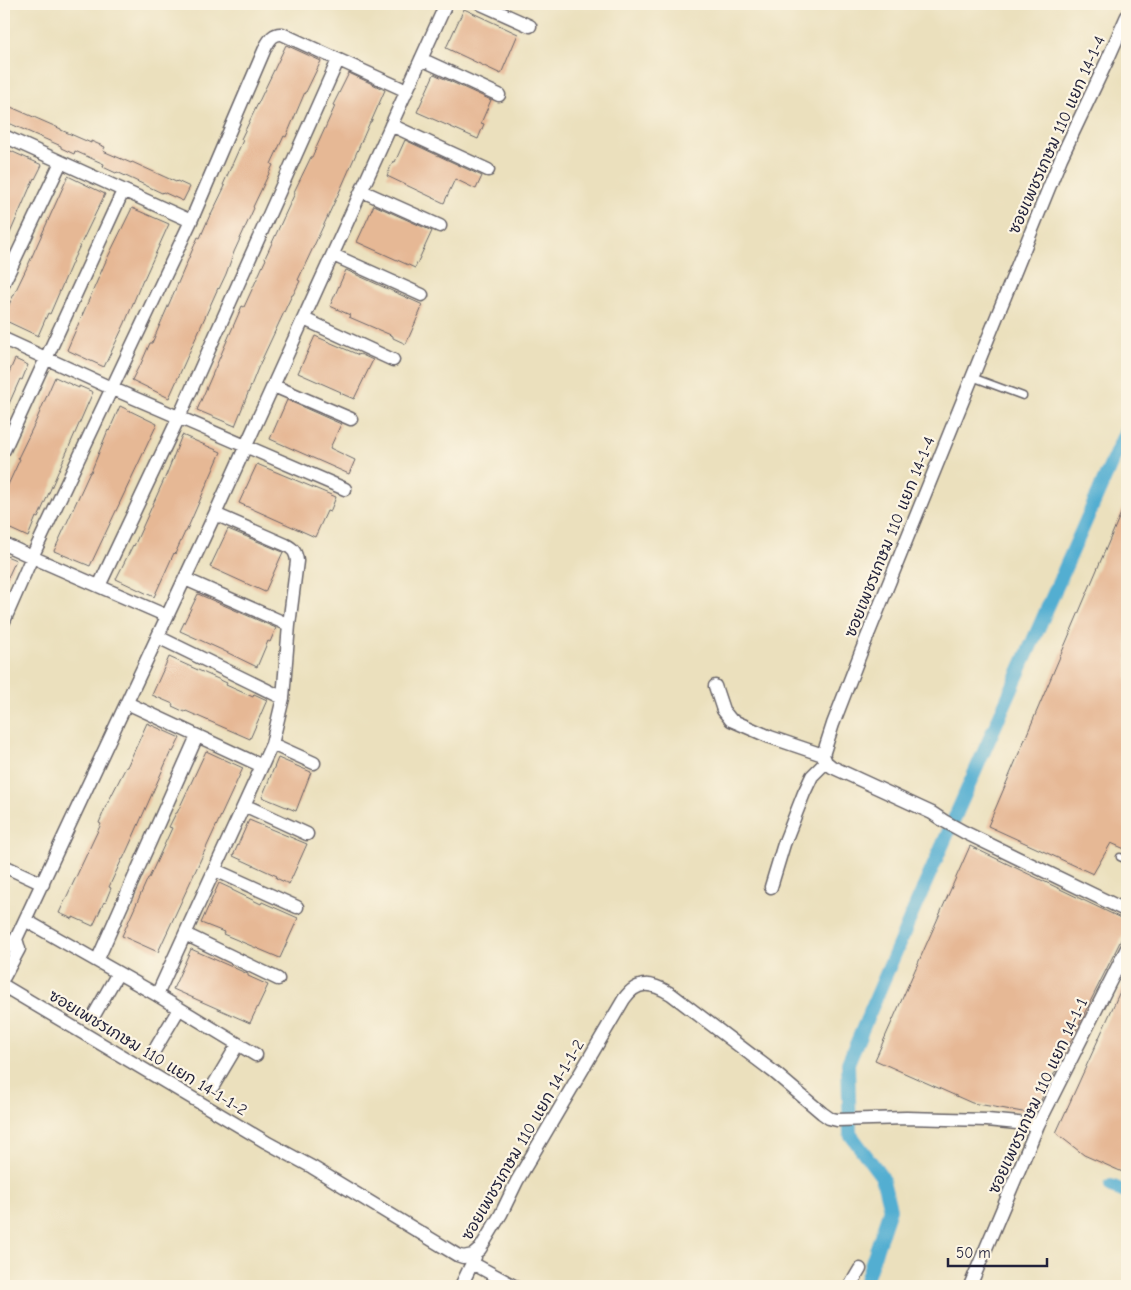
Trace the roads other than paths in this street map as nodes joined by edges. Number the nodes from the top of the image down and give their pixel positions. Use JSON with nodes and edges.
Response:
{"nodes":[{"id":1,"x":446,"y":4,"type":"edge"},
{"id":2,"x":481,"y":4,"type":"edge"},
{"id":3,"x":1127,"y":16,"type":"edge"},
{"id":4,"x":530,"y":26,"type":"dead end"},
{"id":5,"x":421,"y":59,"type":"junction"},
{"id":6,"x":338,"y":60,"type":"junction"},
{"id":7,"x":407,"y":90,"type":"junction"},
{"id":8,"x":500,"y":95,"type":"dead end"},
{"id":9,"x":391,"y":125,"type":"junction"},
{"id":10,"x":4,"y":136,"type":"edge"},
{"id":11,"x":61,"y":162,"type":"junction"},
{"id":12,"x":488,"y":170,"type":"dead end"},
{"id":13,"x":123,"y":191,"type":"junction"},
{"id":14,"x":362,"y":191,"type":"junction"},
{"id":15,"x":191,"y":221,"type":"junction"},
{"id":16,"x":440,"y":226,"type":"dead end"},
{"id":17,"x":333,"y":255,"type":"junction"},
{"id":18,"x":4,"y":282,"type":"edge"},
{"id":19,"x":422,"y":295,"type":"dead end"},
{"id":20,"x":304,"y":319,"type":"junction"},
{"id":21,"x":4,"y":340,"type":"edge"},
{"id":22,"x":47,"y":358,"type":"junction"},
{"id":23,"x":393,"y":360,"type":"dead end"},
{"id":24,"x":972,"y":377,"type":"junction"},
{"id":25,"x":274,"y":386,"type":"junction"},
{"id":26,"x":111,"y":388,"type":"junction"},
{"id":27,"x":1023,"y":396,"type":"dead end"},
{"id":28,"x":179,"y":417,"type":"junction"},
{"id":29,"x":351,"y":419,"type":"dead end"},
{"id":30,"x":246,"y":447,"type":"junction"},
{"id":31,"x":4,"y":450,"type":"edge"},
{"id":32,"x":345,"y":489,"type":"dead end"},
{"id":33,"x":215,"y":514,"type":"junction"},
{"id":34,"x":4,"y":544,"type":"edge"},
{"id":35,"x":32,"y":557,"type":"junction"},
{"id":36,"x":185,"y":579,"type":"junction"},
{"id":37,"x":99,"y":586,"type":"junction"},
{"id":38,"x":167,"y":616,"type":"junction"},
{"id":39,"x":4,"y":621,"type":"edge"},
{"id":40,"x":289,"y":625,"type":"junction"},
{"id":41,"x":158,"y":637,"type":"junction"},
{"id":42,"x":715,"y":686,"type":"dead end"},
{"id":43,"x":283,"y":698,"type":"junction"},
{"id":44,"x":127,"y":703,"type":"junction"},
{"id":45,"x":197,"y":736,"type":"junction"},
{"id":46,"x":272,"y":744,"type":"junction"},
{"id":47,"x":825,"y":759,"type":"junction"},
{"id":48,"x":314,"y":763,"type":"dead end"},
{"id":49,"x":262,"y":766,"type":"junction"},
{"id":50,"x":244,"y":805,"type":"junction"},
{"id":51,"x":307,"y":834,"type":"dead end"},
{"id":52,"x":4,"y":866,"type":"edge"},
{"id":53,"x":215,"y":870,"type":"junction"},
{"id":54,"x":43,"y":884,"type":"junction"},
{"id":55,"x":771,"y":887,"type":"dead end"},
{"id":56,"x":298,"y":907,"type":"dead end"},
{"id":57,"x":1127,"y":912,"type":"edge"},
{"id":58,"x":25,"y":920,"type":"junction"},
{"id":59,"x":185,"y":934,"type":"junction"},
{"id":60,"x":16,"y":938,"type":"junction"},
{"id":61,"x":1127,"y":948,"type":"edge"},
{"id":62,"x":4,"y":951,"type":"edge"},
{"id":63,"x":97,"y":961,"type":"junction"},
{"id":64,"x":118,"y":973,"type":"junction"},
{"id":65,"x":4,"y":977,"type":"edge"},
{"id":66,"x":278,"y":979,"type":"dead end"},
{"id":67,"x":4,"y":986,"type":"edge"},
{"id":68,"x":157,"y":995,"type":"junction"},
{"id":69,"x":179,"y":1009,"type":"junction"},
{"id":70,"x":93,"y":1017,"type":"dead end"},
{"id":71,"x":238,"y":1044,"type":"junction"},
{"id":72,"x":154,"y":1051,"type":"dead end"},
{"id":73,"x":256,"y":1055,"type":"dead end"},
{"id":74,"x":213,"y":1086,"type":"dead end"},
{"id":75,"x":1038,"y":1124,"type":"junction"},
{"id":76,"x":475,"y":1258,"type":"junction"},
{"id":77,"x":860,"y":1269,"type":"dead end"},
{"id":78,"x":460,"y":1286,"type":"edge"},
{"id":79,"x":514,"y":1286,"type":"edge"},
{"id":80,"x":850,"y":1286,"type":"edge"},
{"id":81,"x":970,"y":1286,"type":"edge"}],
"edges":[{"from":1,"to":5,"type":"street"},
{"from":2,"to":4,"type":"street"},
{"from":3,"to":24,"type":"street","name":"ซอยเพชรเกษม 110 แยก 14-1-4"},
{"from":5,"to":7,"type":"street"},
{"from":5,"to":8,"type":"street"},
{"from":6,"to":7,"type":"street"},
{"from":6,"to":15,"type":"street"},
{"from":6,"to":28,"type":"street"},
{"from":7,"to":9,"type":"street"},
{"from":9,"to":12,"type":"street"},
{"from":9,"to":14,"type":"street"},
{"from":10,"to":11,"type":"street"},
{"from":11,"to":13,"type":"street"},
{"from":11,"to":18,"type":"street"},
{"from":13,"to":15,"type":"street"},
{"from":13,"to":22,"type":"street"},
{"from":14,"to":16,"type":"street"},
{"from":14,"to":17,"type":"street"},
{"from":15,"to":26,"type":"street"},
{"from":17,"to":19,"type":"street"},
{"from":17,"to":20,"type":"street"},
{"from":20,"to":23,"type":"street"},
{"from":20,"to":25,"type":"street"},
{"from":21,"to":22,"type":"street"},
{"from":22,"to":26,"type":"street"},
{"from":22,"to":31,"type":"street"},
{"from":24,"to":27,"type":"lane"},
{"from":24,"to":47,"type":"street","name":"ซอยเพชรเกษม 110 แยก 14-1-4"},
{"from":25,"to":29,"type":"street"},
{"from":25,"to":30,"type":"street"},
{"from":26,"to":28,"type":"street"},
{"from":26,"to":35,"type":"street"},
{"from":28,"to":30,"type":"street"},
{"from":28,"to":37,"type":"street"},
{"from":30,"to":32,"type":"street"},
{"from":30,"to":33,"type":"street"},
{"from":33,"to":36,"type":"street"},
{"from":33,"to":40,"type":"street"},
{"from":34,"to":35,"type":"street"},
{"from":35,"to":37,"type":"street"},
{"from":35,"to":39,"type":"street"},
{"from":36,"to":38,"type":"street"},
{"from":36,"to":40,"type":"street"},
{"from":37,"to":38,"type":"street"},
{"from":38,"to":41,"type":"street"},
{"from":40,"to":43,"type":"street"},
{"from":41,"to":43,"type":"street"},
{"from":41,"to":44,"type":"street"},
{"from":42,"to":47,"type":"street"},
{"from":43,"to":46,"type":"street"},
{"from":44,"to":45,"type":"street"},
{"from":44,"to":54,"type":"street"},
{"from":45,"to":49,"type":"street"},
{"from":45,"to":63,"type":"street"},
{"from":46,"to":48,"type":"street"},
{"from":46,"to":49,"type":"street"},
{"from":47,"to":55,"type":"street"},
{"from":47,"to":57,"type":"street"},
{"from":49,"to":50,"type":"street"},
{"from":50,"to":51,"type":"street"},
{"from":50,"to":53,"type":"street"},
{"from":52,"to":54,"type":"street"},
{"from":53,"to":56,"type":"street"},
{"from":53,"to":59,"type":"street"},
{"from":54,"to":58,"type":"street"},
{"from":58,"to":60,"type":"street"},
{"from":58,"to":63,"type":"street"},
{"from":59,"to":66,"type":"street"},
{"from":59,"to":68,"type":"street"},
{"from":60,"to":62,"type":"street"},
{"from":60,"to":65,"type":"street"},
{"from":61,"to":75,"type":"street","name":"ซอยเพชรเกษม 110 แยก 14-1-1"},
{"from":63,"to":64,"type":"street"},
{"from":64,"to":68,"type":"street"},
{"from":64,"to":70,"type":"street"},
{"from":67,"to":76,"type":"street","name":"ซอยเพชรเกษม 110 แยก 14-1-1-2"},
{"from":68,"to":69,"type":"street"},
{"from":69,"to":71,"type":"street"},
{"from":69,"to":72,"type":"street"},
{"from":71,"to":73,"type":"street"},
{"from":71,"to":74,"type":"street"},
{"from":75,"to":76,"type":"street","name":"ซอยเพชรเกษม 110 แยก 14-1-1-2"},
{"from":75,"to":81,"type":"street","name":"ซอยเพชรเกษม 110 แยก 14-1-1"},
{"from":76,"to":78,"type":"street"},
{"from":76,"to":79,"type":"street"},
{"from":77,"to":80,"type":"street"}]}
